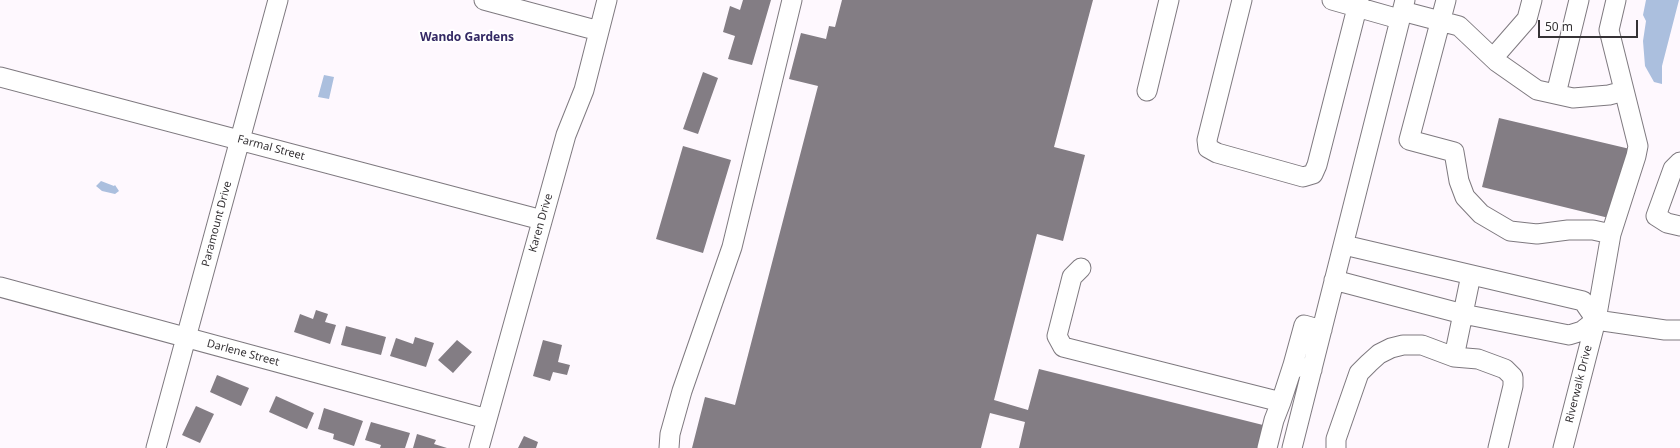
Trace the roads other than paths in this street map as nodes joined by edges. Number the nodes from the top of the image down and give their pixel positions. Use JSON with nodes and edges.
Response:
{"nodes":[{"id":1,"x":278,"y":0,"type":"edge"},
{"id":2,"x":484,"y":0,"type":"edge"},
{"id":3,"x":607,"y":0,"type":"edge"},
{"id":4,"x":792,"y":0,"type":"edge"},
{"id":5,"x":1169,"y":0,"type":"edge"},
{"id":6,"x":1242,"y":0,"type":"edge"},
{"id":7,"x":1332,"y":0,"type":"edge"},
{"id":8,"x":1446,"y":0,"type":"edge"},
{"id":9,"x":1532,"y":0,"type":"edge"},
{"id":10,"x":1579,"y":0,"type":"edge"},
{"id":11,"x":1616,"y":0,"type":"edge"},
{"id":12,"x":1358,"y":3,"type":"edge"},
{"id":13,"x":1402,"y":10,"type":"edge"},
{"id":14,"x":1441,"y":20,"type":"junction"},
{"id":15,"x":599,"y":31,"type":"junction"},
{"id":16,"x":1493,"y":58,"type":"junction"},
{"id":17,"x":0,"y":78,"type":"edge"},
{"id":18,"x":1146,"y":91,"type":"dead end"},
{"id":19,"x":1624,"y":91,"type":"junction"},
{"id":20,"x":1556,"y":94,"type":"junction"},
{"id":21,"x":240,"y":140,"type":"junction"},
{"id":22,"x":1680,"y":161,"type":"edge"},
{"id":23,"x":542,"y":220,"type":"junction"},
{"id":24,"x":1680,"y":226,"type":"edge"},
{"id":25,"x":1611,"y":234,"type":"junction"},
{"id":26,"x":1344,"y":245,"type":"junction"},
{"id":27,"x":1081,"y":268,"type":"dead end"},
{"id":28,"x":1471,"y":275,"type":"junction"},
{"id":29,"x":1334,"y":280,"type":"junction"},
{"id":30,"x":0,"y":287,"type":"edge"},
{"id":31,"x":1463,"y":314,"type":"junction"},
{"id":32,"x":1596,"y":320,"type":"junction"},
{"id":33,"x":1322,"y":330,"type":"junction"},
{"id":34,"x":1680,"y":330,"type":"edge"},
{"id":35,"x":186,"y":337,"type":"junction"},
{"id":36,"x":1454,"y":357,"type":"junction"},
{"id":37,"x":1293,"y":365,"type":"junction"},
{"id":38,"x":1312,"y":370,"type":"junction"},
{"id":39,"x":1281,"y":402,"type":"junction"},
{"id":40,"x":487,"y":419,"type":"junction"},
{"id":41,"x":156,"y":448,"type":"edge"},
{"id":42,"x":479,"y":448,"type":"edge"},
{"id":43,"x":669,"y":448,"type":"edge"},
{"id":44,"x":1267,"y":448,"type":"edge"},
{"id":45,"x":1292,"y":448,"type":"edge"},
{"id":46,"x":1336,"y":448,"type":"edge"},
{"id":47,"x":1498,"y":448,"type":"edge"},
{"id":48,"x":1563,"y":448,"type":"edge"}],
"edges":[{"from":1,"to":21,"type":"street","name":"Paramount Drive"},
{"from":2,"to":15,"type":"street"},
{"from":3,"to":15,"type":"street","name":"Karen Drive"},
{"from":4,"to":43,"type":"street"},
{"from":5,"to":18,"type":"street"},
{"from":6,"to":12,"type":"street"},
{"from":7,"to":12,"type":"street"},
{"from":8,"to":14,"type":"street"},
{"from":9,"to":16,"type":"street"},
{"from":10,"to":20,"type":"street"},
{"from":11,"to":19,"type":"street","name":"Riverwalk Drive"},
{"from":12,"to":13,"type":"street"},
{"from":13,"to":14,"type":"street"},
{"from":13,"to":26,"type":"street"},
{"from":14,"to":16,"type":"street"},
{"from":14,"to":25,"type":"street"},
{"from":15,"to":23,"type":"street","name":"Karen Drive"},
{"from":16,"to":20,"type":"street"},
{"from":17,"to":21,"type":"street","name":"Farmal Street"},
{"from":19,"to":20,"type":"street"},
{"from":19,"to":25,"type":"street","name":"Riverwalk Drive"},
{"from":21,"to":23,"type":"street","name":"Farmal Street"},
{"from":21,"to":35,"type":"street","name":"Paramount Drive"},
{"from":22,"to":24,"type":"street"},
{"from":23,"to":40,"type":"street","name":"Karen Drive"},
{"from":25,"to":32,"type":"street","name":"Riverwalk Drive"},
{"from":26,"to":28,"type":"street"},
{"from":26,"to":29,"type":"street"},
{"from":27,"to":39,"type":"street"},
{"from":28,"to":31,"type":"street"},
{"from":28,"to":32,"type":"street"},
{"from":29,"to":31,"type":"street"},
{"from":29,"to":33,"type":"street"},
{"from":30,"to":35,"type":"street","name":"Darlene Street"},
{"from":31,"to":32,"type":"street"},
{"from":31,"to":36,"type":"street"},
{"from":32,"to":34,"type":"street"},
{"from":32,"to":48,"type":"street","name":"Riverwalk Drive"},
{"from":33,"to":37,"type":"street"},
{"from":33,"to":38,"type":"street"},
{"from":35,"to":40,"type":"street","name":"Darlene Street"},
{"from":35,"to":41,"type":"street","name":"Paramount Drive"},
{"from":36,"to":46,"type":"street"},
{"from":36,"to":47,"type":"street"},
{"from":37,"to":38,"type":"street"},
{"from":37,"to":39,"type":"street"},
{"from":38,"to":45,"type":"street"},
{"from":39,"to":44,"type":"street"},
{"from":40,"to":42,"type":"street","name":"Karen Drive"}]}
